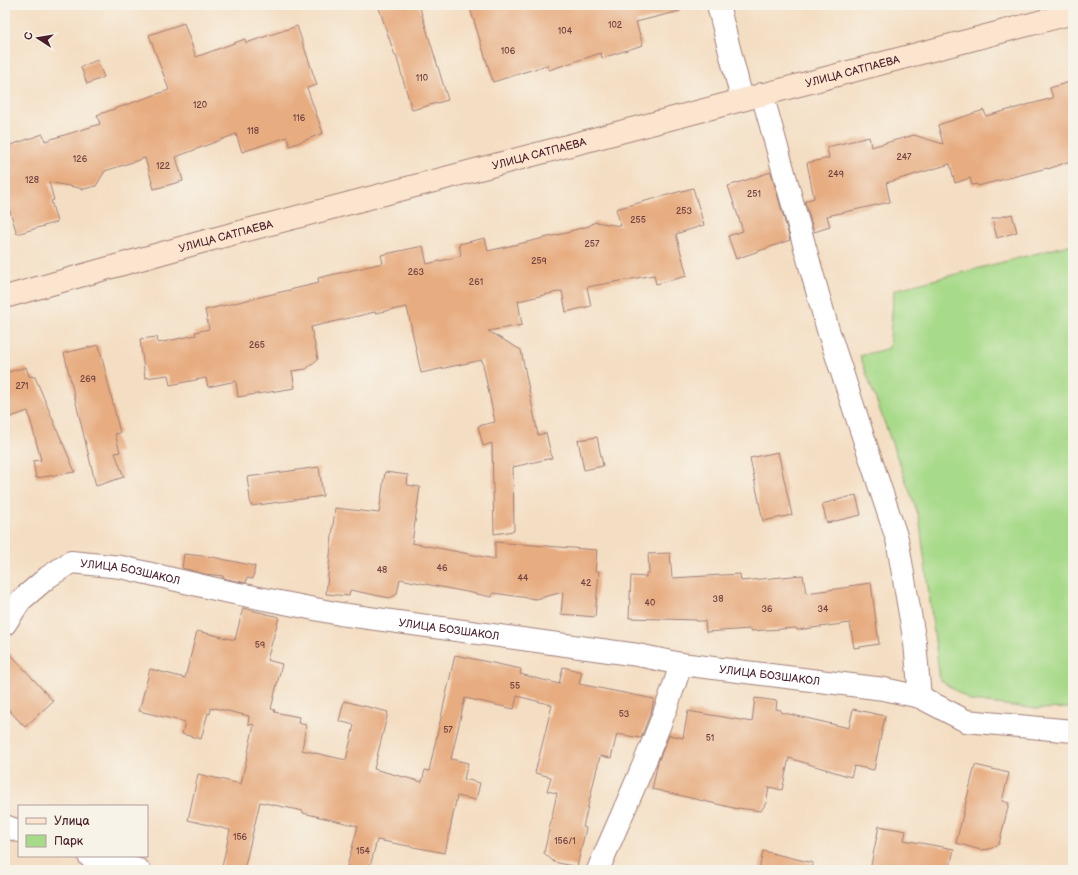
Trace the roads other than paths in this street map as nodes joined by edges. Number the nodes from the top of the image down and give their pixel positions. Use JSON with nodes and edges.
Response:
{"nodes":[{"id":1,"x":718,"y":5,"type":"edge"},
{"id":2,"x":1073,"y":13,"type":"edge"},
{"id":3,"x":752,"y":97,"type":"junction"},
{"id":4,"x":5,"y":297,"type":"edge"},
{"id":5,"x":5,"y":624,"type":"edge"},
{"id":6,"x":681,"y":664,"type":"junction"},
{"id":7,"x":920,"y":697,"type":"junction"},
{"id":8,"x":1073,"y":731,"type":"edge"},
{"id":9,"x":5,"y":826,"type":"edge"},
{"id":10,"x":18,"y":831,"type":"edge"},
{"id":11,"x":93,"y":857,"type":"edge"},
{"id":12,"x":139,"y":870,"type":"edge"},
{"id":13,"x":598,"y":870,"type":"edge"}],
"edges":[{"from":1,"to":3,"type":"street"},
{"from":2,"to":3,"type":"street","name":"УЛИЦА САТПАЕВА"},
{"from":3,"to":4,"type":"street","name":"УЛИЦА САТПАЕВА"},
{"from":3,"to":7,"type":"street"},
{"from":5,"to":6,"type":"street","name":"УЛИЦА БОЗШАКОЛ"},
{"from":6,"to":7,"type":"street","name":"УЛИЦА БОЗШАКОЛ"},
{"from":6,"to":13,"type":"street"},
{"from":7,"to":8,"type":"street","name":"УЛИЦА БОЗШАКОЛ"},
{"from":9,"to":10,"type":"street"},
{"from":11,"to":12,"type":"street"}]}
